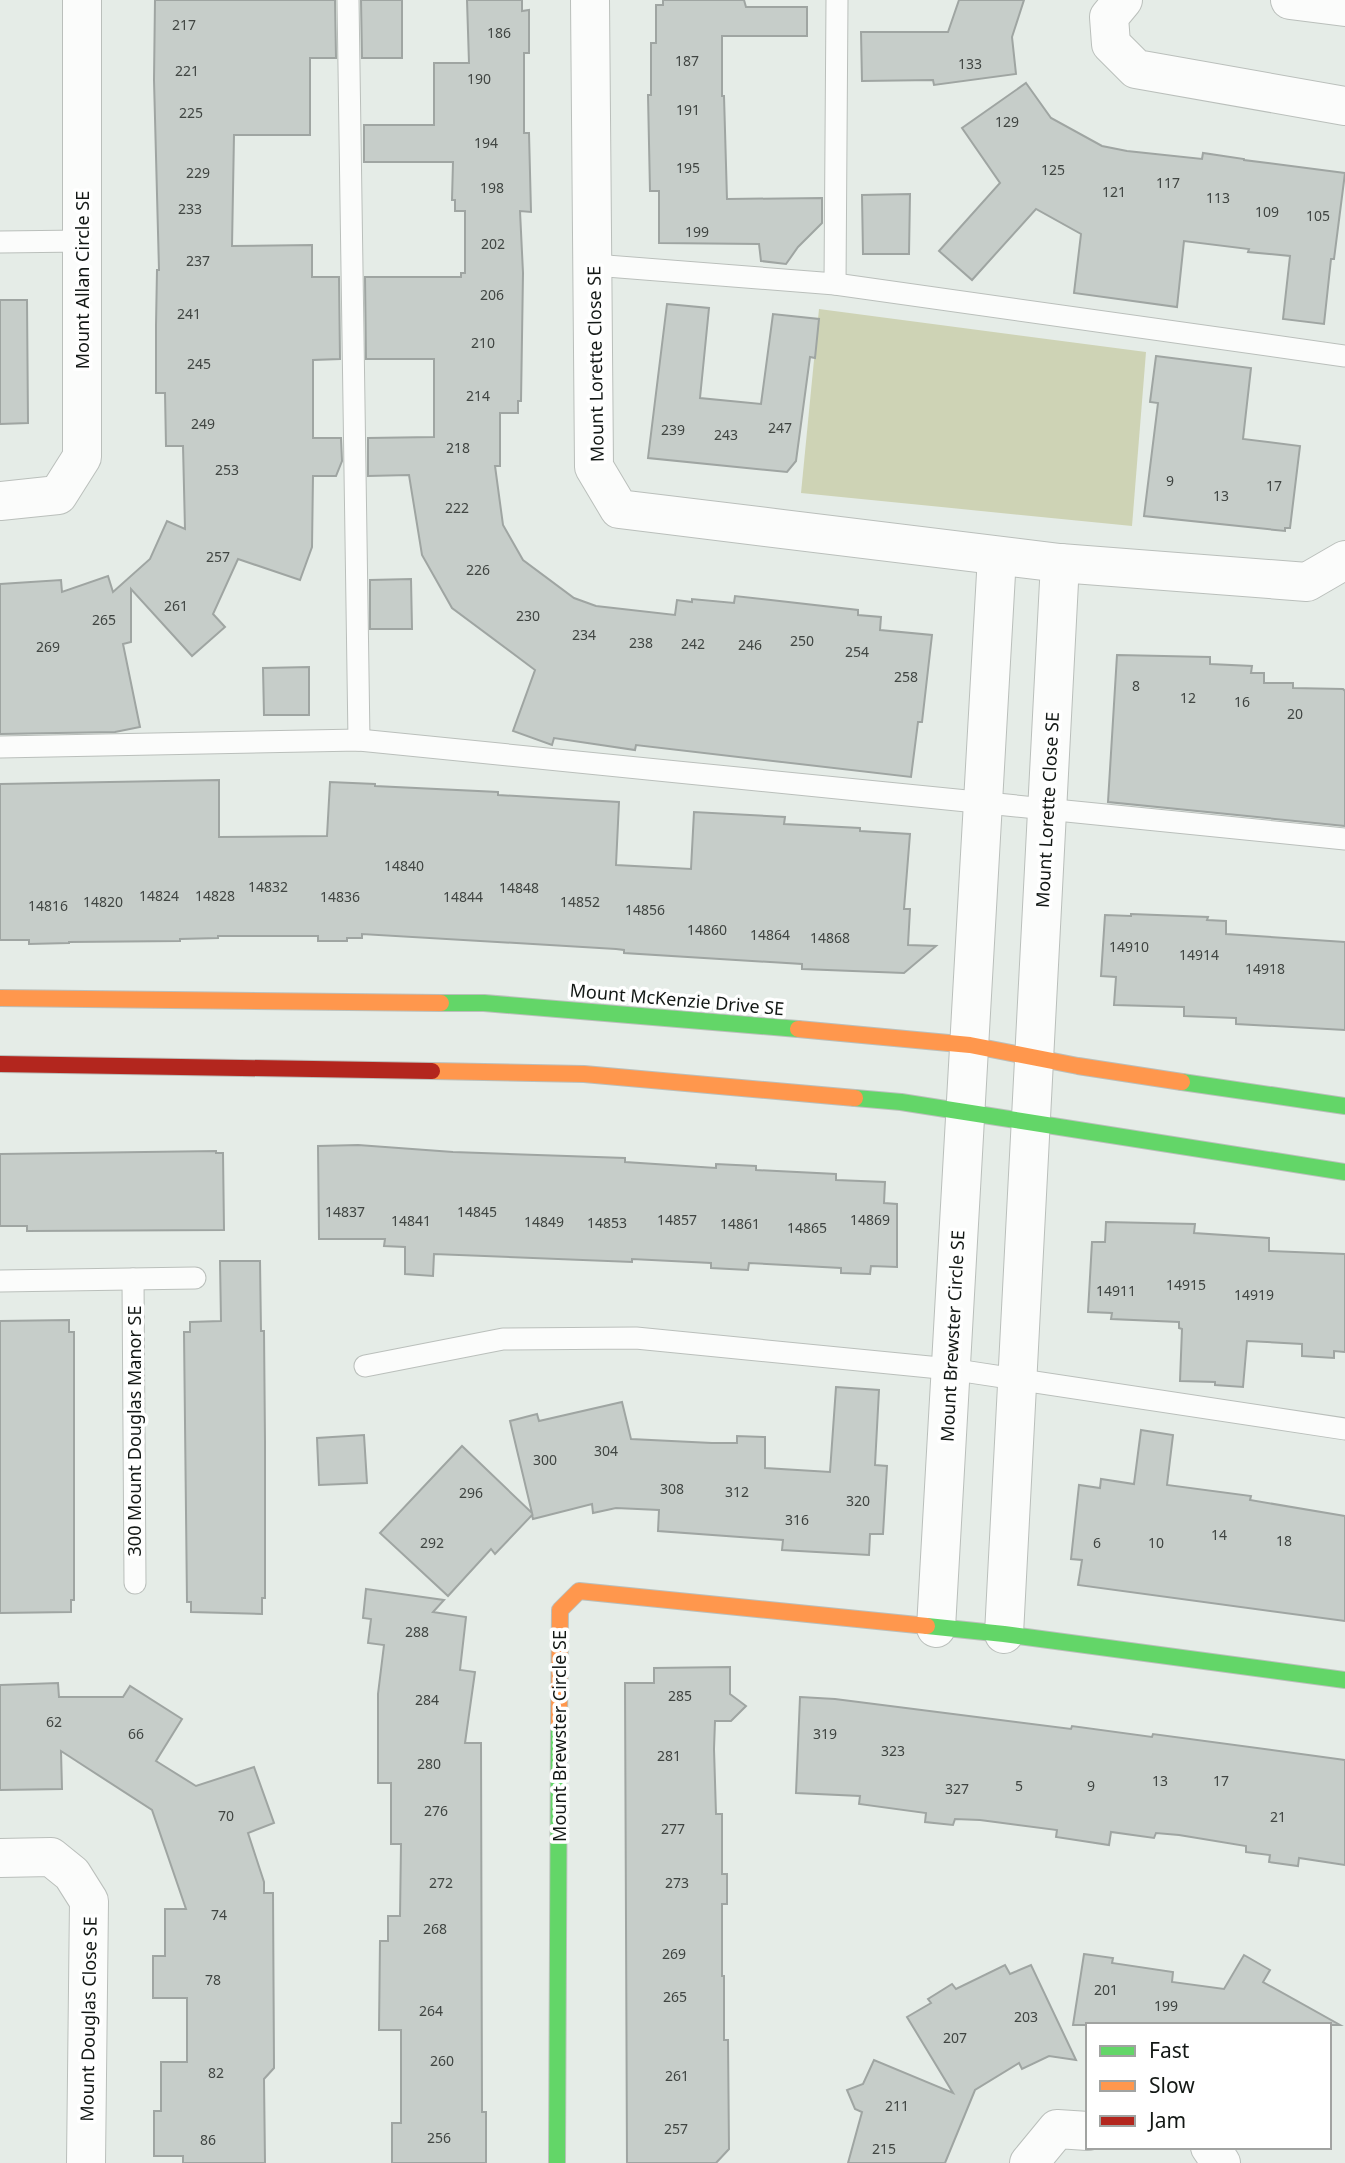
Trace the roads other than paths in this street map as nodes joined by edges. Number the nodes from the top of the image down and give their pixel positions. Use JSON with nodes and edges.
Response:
{"nodes":[{"id":1,"x":82,"y":0,"type":"edge"},
{"id":2,"x":348,"y":0,"type":"edge"},
{"id":3,"x":590,"y":0,"type":"edge"},
{"id":4,"x":837,"y":0,"type":"edge"},
{"id":5,"x":1123,"y":0,"type":"edge"},
{"id":6,"x":1290,"y":0,"type":"edge"},
{"id":7,"x":1345,"y":7,"type":"edge"},
{"id":8,"x":1345,"y":106,"type":"edge"},
{"id":9,"x":82,"y":241,"type":"junction"},
{"id":10,"x":0,"y":242,"type":"edge"},
{"id":11,"x":594,"y":265,"type":"junction"},
{"id":12,"x":835,"y":284,"type":"junction"},
{"id":13,"x":1345,"y":356,"type":"edge"},
{"id":14,"x":0,"y":501,"type":"edge"},
{"id":15,"x":997,"y":556,"type":"junction"},
{"id":16,"x":1345,"y":560,"type":"edge"},
{"id":17,"x":1060,"y":563,"type":"junction"},
{"id":18,"x":359,"y":740,"type":"junction"},
{"id":19,"x":0,"y":747,"type":"edge"},
{"id":20,"x":983,"y":803,"type":"junction"},
{"id":21,"x":1046,"y":808,"type":"junction"},
{"id":22,"x":1345,"y":839,"type":"edge"},
{"id":23,"x":0,"y":998,"type":"edge"},
{"id":24,"x":970,"y":1045,"type":"junction"},
{"id":25,"x":1033,"y":1056,"type":"junction"},
{"id":26,"x":0,"y":1064,"type":"edge"},
{"id":27,"x":1345,"y":1106,"type":"edge"},
{"id":28,"x":965,"y":1112,"type":"junction"},
{"id":29,"x":1031,"y":1122,"type":"junction"},
{"id":30,"x":1345,"y":1172,"type":"edge"},
{"id":31,"x":195,"y":1278,"type":"dead end"},
{"id":32,"x":133,"y":1279,"type":"junction"},
{"id":33,"x":0,"y":1281,"type":"edge"},
{"id":34,"x":365,"y":1366,"type":"dead end"},
{"id":35,"x":950,"y":1369,"type":"junction"},
{"id":36,"x":1019,"y":1381,"type":"junction"},
{"id":37,"x":1345,"y":1429,"type":"edge"},
{"id":38,"x":135,"y":1583,"type":"dead end"},
{"id":39,"x":936,"y":1628,"type":"junction"},
{"id":40,"x":1004,"y":1634,"type":"junction"},
{"id":41,"x":1345,"y":1681,"type":"edge"},
{"id":42,"x":0,"y":1858,"type":"edge"},
{"id":43,"x":1086,"y":2131,"type":"edge"},
{"id":44,"x":86,"y":2163,"type":"edge"},
{"id":45,"x":557,"y":2163,"type":"edge"},
{"id":46,"x":1029,"y":2163,"type":"edge"}],
"edges":[{"from":1,"to":9,"type":"street","name":"Mount Allan Circle SE"},
{"from":2,"to":18,"type":"lane"},
{"from":3,"to":11,"type":"street","name":"Mount Lorette Close SE"},
{"from":4,"to":12,"type":"lane"},
{"from":5,"to":8,"type":"street"},
{"from":6,"to":7,"type":"street"},
{"from":9,"to":10,"type":"lane"},
{"from":9,"to":14,"type":"street","name":"Mount Allan Circle SE"},
{"from":11,"to":12,"type":"lane"},
{"from":11,"to":15,"type":"street","name":"Mount Lorette Close SE"},
{"from":12,"to":13,"type":"lane"},
{"from":15,"to":17,"type":"street","name":"Mount Lorette Close SE"},
{"from":15,"to":20,"type":"street"},
{"from":16,"to":17,"type":"street","name":"Mount Lorette Close SE"},
{"from":17,"to":21,"type":"street","name":"Mount Lorette Close SE"},
{"from":18,"to":19,"type":"lane"},
{"from":18,"to":20,"type":"lane"},
{"from":20,"to":21,"type":"lane"},
{"from":20,"to":24,"type":"street"},
{"from":21,"to":22,"type":"lane"},
{"from":21,"to":25,"type":"street","name":"Mount Lorette Close SE"},
{"from":23,"to":24,"type":"street","name":"Mount McKenzie Drive SE"},
{"from":24,"to":25,"type":"street","name":"Mount McKenzie Drive SE"},
{"from":24,"to":28,"type":"street","name":"Mount Brewster Circle SE"},
{"from":25,"to":27,"type":"street","name":"Mount McKenzie Drive SE"},
{"from":25,"to":29,"type":"street"},
{"from":26,"to":28,"type":"street"},
{"from":28,"to":29,"type":"street"},
{"from":28,"to":35,"type":"street","name":"Mount Brewster Circle SE"},
{"from":29,"to":30,"type":"street"},
{"from":29,"to":36,"type":"street"},
{"from":31,"to":32,"type":"lane"},
{"from":32,"to":33,"type":"lane"},
{"from":32,"to":38,"type":"lane","name":"300 Mount Douglas Manor SE"},
{"from":34,"to":35,"type":"lane"},
{"from":35,"to":36,"type":"lane"},
{"from":35,"to":39,"type":"street","name":"Mount Brewster Circle SE"},
{"from":36,"to":37,"type":"lane"},
{"from":36,"to":40,"type":"street"},
{"from":39,"to":40,"type":"street","name":"Mount Brewster Circle SE"},
{"from":39,"to":45,"type":"street","name":"Mount Brewster Circle SE"},
{"from":40,"to":41,"type":"street","name":"Mount Brewster Circle SE"},
{"from":42,"to":44,"type":"street","name":"Mount Douglas Close SE"},
{"from":43,"to":46,"type":"street"}]}
